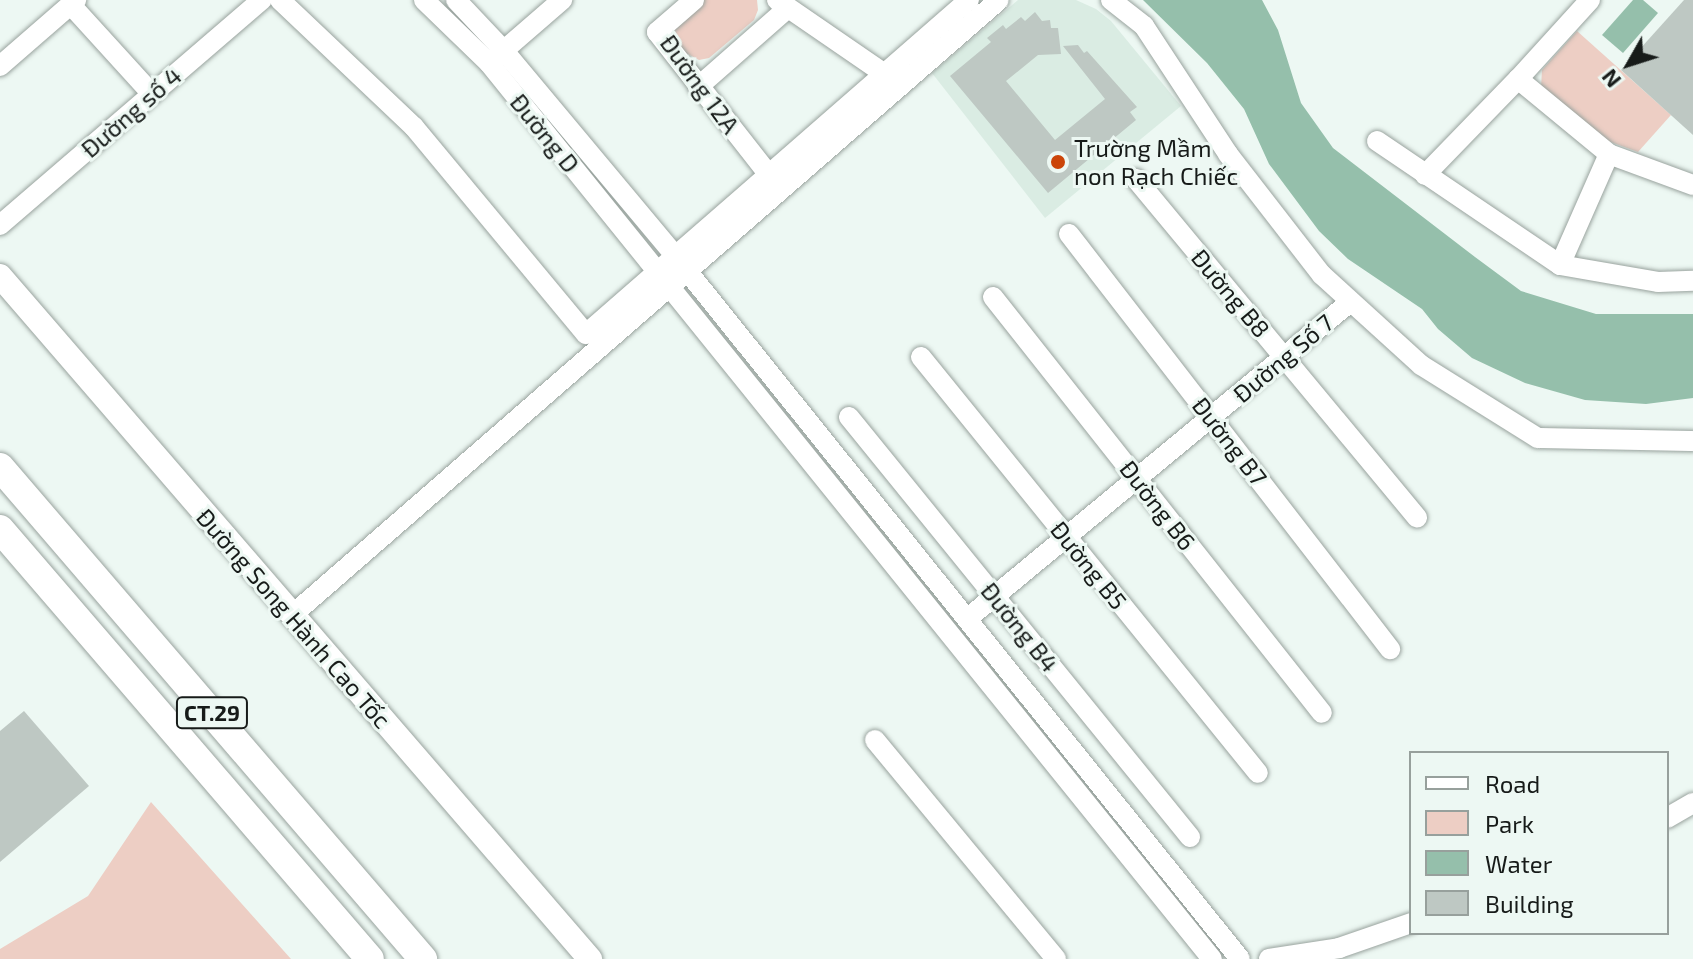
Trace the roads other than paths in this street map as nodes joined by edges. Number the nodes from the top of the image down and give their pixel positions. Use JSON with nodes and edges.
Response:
{"nodes":[{"id":1,"x":262,"y":0,"type":"edge"},
{"id":2,"x":280,"y":0,"type":"edge"},
{"id":3,"x":424,"y":0,"type":"edge"},
{"id":4,"x":456,"y":0,"type":"edge"},
{"id":5,"x":562,"y":0,"type":"edge"},
{"id":6,"x":694,"y":0,"type":"edge"},
{"id":7,"x":969,"y":0,"type":"edge"},
{"id":8,"x":999,"y":0,"type":"edge"},
{"id":9,"x":1111,"y":0,"type":"edge"},
{"id":10,"x":1590,"y":0,"type":"edge"},
{"id":11,"x":74,"y":2,"type":"edge"},
{"id":12,"x":782,"y":4,"type":"edge"},
{"id":13,"x":496,"y":57,"type":"junction"},
{"id":14,"x":3,"y":58,"type":"edge"},
{"id":15,"x":886,"y":75,"type":"junction"},
{"id":16,"x":1518,"y":79,"type":"junction"},
{"id":17,"x":698,"y":87,"type":"junction"},
{"id":18,"x":152,"y":94,"type":"junction"},
{"id":19,"x":1377,"y":141,"type":"dead end"},
{"id":20,"x":1609,"y":154,"type":"junction"},
{"id":21,"x":769,"y":175,"type":"junction"},
{"id":22,"x":1425,"y":175,"type":"junction"},
{"id":23,"x":1136,"y":179,"type":"dead end"},
{"id":24,"x":1693,"y":185,"type":"edge"},
{"id":25,"x":0,"y":225,"type":"edge"},
{"id":26,"x":1069,"y":234,"type":"dead end"},
{"id":27,"x":681,"y":263,"type":"junction"},
{"id":28,"x":1560,"y":265,"type":"junction"},
{"id":29,"x":0,"y":276,"type":"edge"},
{"id":30,"x":664,"y":279,"type":"junction"},
{"id":31,"x":1693,"y":281,"type":"edge"},
{"id":32,"x":993,"y":297,"type":"dead end"},
{"id":33,"x":1349,"y":303,"type":"junction"},
{"id":34,"x":921,"y":357,"type":"dead end"},
{"id":35,"x":1284,"y":357,"type":"junction"},
{"id":36,"x":849,"y":417,"type":"dead end"},
{"id":37,"x":1211,"y":417,"type":"junction"},
{"id":38,"x":1693,"y":441,"type":"edge"},
{"id":39,"x":0,"y":467,"type":"edge"},
{"id":40,"x":1137,"y":478,"type":"junction"},
{"id":41,"x":1417,"y":517,"type":"dead end"},
{"id":42,"x":0,"y":529,"type":"edge"},
{"id":43,"x":1066,"y":536,"type":"junction"},
{"id":44,"x":994,"y":596,"type":"junction"},
{"id":45,"x":291,"y":616,"type":"junction"},
{"id":46,"x":967,"y":619,"type":"junction"},
{"id":47,"x":1390,"y":649,"type":"dead end"},
{"id":48,"x":1322,"y":713,"type":"dead end"},
{"id":49,"x":875,"y":740,"type":"dead end"},
{"id":50,"x":1258,"y":773,"type":"dead end"},
{"id":51,"x":1693,"y":803,"type":"edge"},
{"id":52,"x":1669,"y":817,"type":"edge"},
{"id":53,"x":1190,"y":837,"type":"dead end"},
{"id":54,"x":1409,"y":924,"type":"edge"},
{"id":55,"x":370,"y":959,"type":"edge"},
{"id":56,"x":423,"y":959,"type":"edge"},
{"id":57,"x":590,"y":959,"type":"edge"},
{"id":58,"x":1056,"y":959,"type":"edge"},
{"id":59,"x":1212,"y":959,"type":"edge"},
{"id":60,"x":1240,"y":959,"type":"edge"},
{"id":61,"x":1269,"y":959,"type":"edge"}],
"edges":[{"from":1,"to":18,"type":"street","name":"Đường số 4"},
{"from":2,"to":30,"type":"street"},
{"from":3,"to":13,"type":"street","name":"Đường D"},
{"from":4,"to":13,"type":"street","name":"Đường D"},
{"from":5,"to":13,"type":"street"},
{"from":6,"to":17,"type":"street","name":"Đường 12A"},
{"from":7,"to":15,"type":"street"},
{"from":8,"to":27,"type":"street"},
{"from":9,"to":33,"type":"street"},
{"from":10,"to":16,"type":"street"},
{"from":11,"to":14,"type":"street"},
{"from":11,"to":18,"type":"street"},
{"from":12,"to":15,"type":"street"},
{"from":12,"to":17,"type":"street"},
{"from":13,"to":27,"type":"street","name":"Đường D"},
{"from":13,"to":30,"type":"street","name":"Đường D"},
{"from":15,"to":21,"type":"street"},
{"from":16,"to":20,"type":"street"},
{"from":16,"to":22,"type":"street"},
{"from":17,"to":21,"type":"street","name":"Đường 12A"},
{"from":18,"to":25,"type":"street","name":"Đường số 4"},
{"from":19,"to":22,"type":"street"},
{"from":20,"to":24,"type":"street"},
{"from":20,"to":28,"type":"street"},
{"from":21,"to":27,"type":"street"},
{"from":22,"to":28,"type":"street"},
{"from":23,"to":35,"type":"street","name":"Đường B8"},
{"from":26,"to":37,"type":"street","name":"Đường B7"},
{"from":27,"to":30,"type":"street"},
{"from":27,"to":46,"type":"street","name":"Đường D"},
{"from":28,"to":31,"type":"street"},
{"from":29,"to":45,"type":"main road","name":"Đường Song Hành Cao Tốc"},
{"from":30,"to":45,"type":"street"},
{"from":30,"to":59,"type":"street","name":"Đường D"},
{"from":32,"to":40,"type":"street","name":"Đường B6"},
{"from":33,"to":35,"type":"street","name":"Đường Số 7"},
{"from":33,"to":38,"type":"street"},
{"from":34,"to":43,"type":"street","name":"Đường B5"},
{"from":35,"to":37,"type":"street","name":"Đường Số 7"},
{"from":35,"to":41,"type":"street","name":"Đường B8"},
{"from":36,"to":44,"type":"street","name":"Đường B4"},
{"from":37,"to":40,"type":"street","name":"Đường Số 7"},
{"from":37,"to":47,"type":"street","name":"Đường B7"},
{"from":39,"to":56,"type":"highway","number":"CT.29"},
{"from":40,"to":43,"type":"street","name":"Đường Số 7"},
{"from":40,"to":48,"type":"street","name":"Đường B6"},
{"from":42,"to":55,"type":"highway","number":"CT.29"},
{"from":43,"to":44,"type":"street","name":"Đường Số 7"},
{"from":43,"to":50,"type":"street","name":"Đường B5"},
{"from":44,"to":46,"type":"street","name":"Đường Số 7"},
{"from":44,"to":53,"type":"street","name":"Đường B4"},
{"from":45,"to":57,"type":"main road","name":"Đường Song Hành Cao Tốc"},
{"from":46,"to":60,"type":"street","name":"Đường D"},
{"from":49,"to":58,"type":"street"},
{"from":51,"to":52,"type":"street"},
{"from":54,"to":61,"type":"street"}]}
